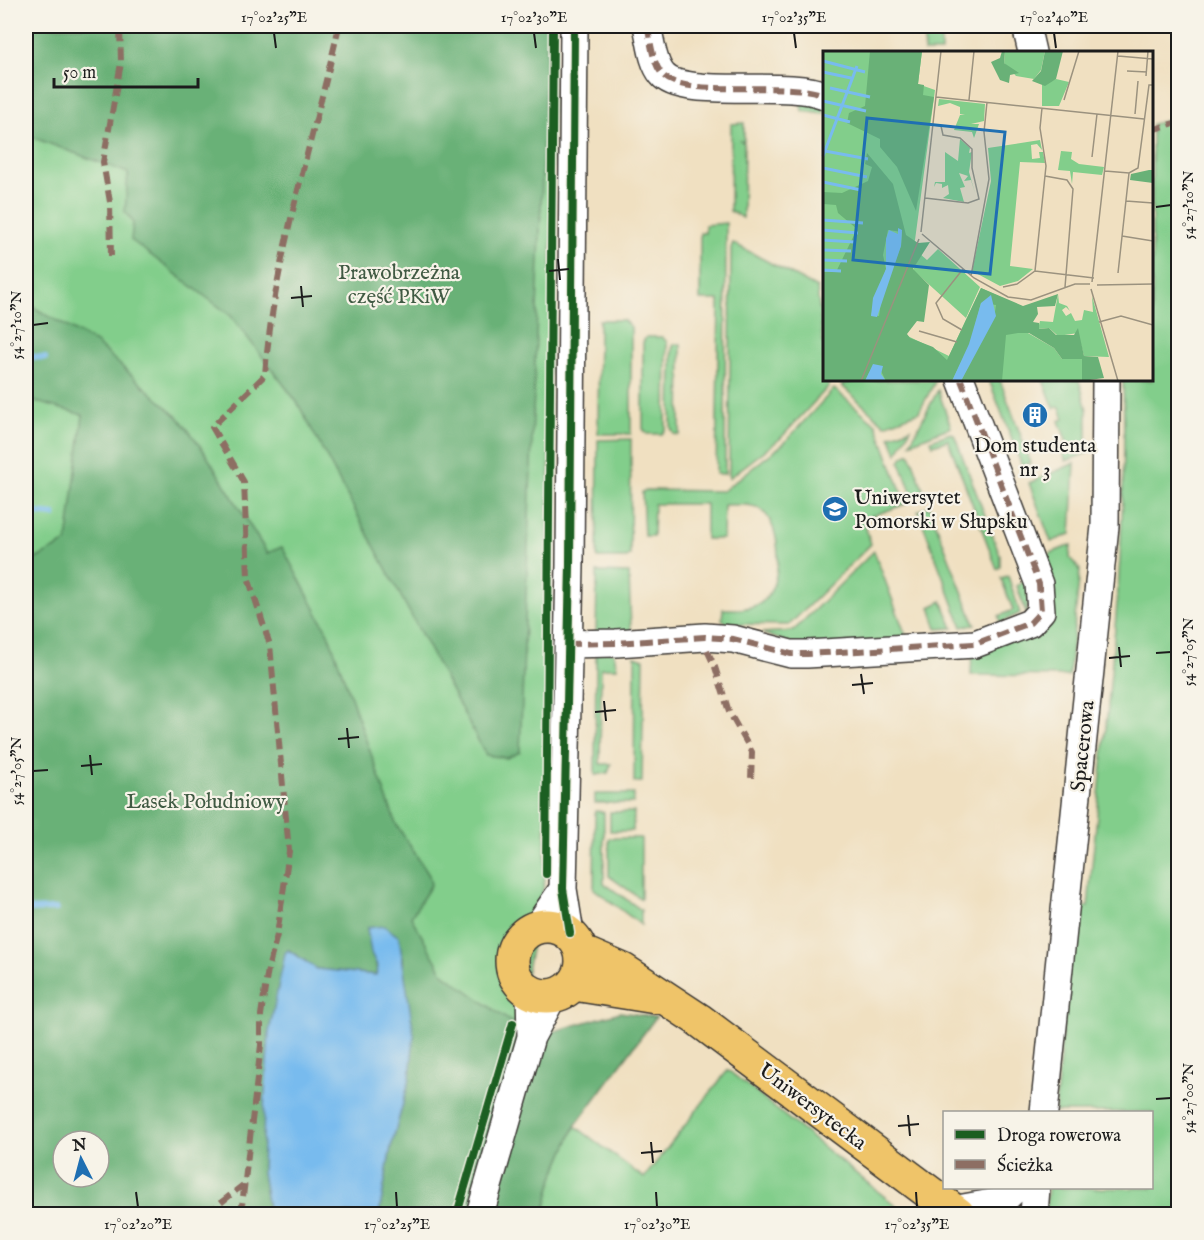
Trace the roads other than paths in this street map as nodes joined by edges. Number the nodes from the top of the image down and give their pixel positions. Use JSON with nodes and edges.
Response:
{"nodes":[{"id":1,"x":574,"y":26,"type":"edge"},
{"id":2,"x":647,"y":26,"type":"edge"},
{"id":3,"x":1026,"y":26,"type":"edge"},
{"id":4,"x":1032,"y":51,"type":"edge"},
{"id":5,"x":823,"y":94,"type":"edge"},
{"id":6,"x":961,"y":381,"type":"edge"},
{"id":7,"x":1106,"y":381,"type":"edge"},
{"id":8,"x":568,"y":644,"type":"junction"},
{"id":9,"x":563,"y":889,"type":"junction"},
{"id":10,"x":537,"y":927,"type":"junction"},
{"id":11,"x":576,"y":943,"type":"junction"},
{"id":12,"x":552,"y":991,"type":"junction"},
{"id":13,"x":667,"y":999,"type":"junction"},
{"id":14,"x":1044,"y":1111,"type":"edge"},
{"id":15,"x":1015,"y":1189,"type":"edge"},
{"id":16,"x":1036,"y":1189,"type":"edge"},
{"id":17,"x":955,"y":1212,"type":"edge"},
{"id":18,"x":480,"y":1215,"type":"edge"},
{"id":19,"x":1034,"y":1215,"type":"edge"}],
"edges":[{"from":1,"to":8,"type":"street"},
{"from":2,"to":5,"type":"street"},
{"from":3,"to":4,"type":"street"},
{"from":6,"to":8,"type":"street"},
{"from":7,"to":14,"type":"street","name":"Spacerowa"},
{"from":8,"to":9,"type":"street"},
{"from":9,"to":10,"type":"street"},
{"from":9,"to":11,"type":"street"},
{"from":10,"to":11,"type":"main road"},
{"from":10,"to":12,"type":"main road"},
{"from":11,"to":12,"type":"main road"},
{"from":11,"to":13,"type":"main road","name":"Uniwersytecka"},
{"from":12,"to":13,"type":"main road","name":"Uniwersytecka"},
{"from":12,"to":18,"type":"street"},
{"from":13,"to":17,"type":"main road","name":"Uniwersytecka"},
{"from":15,"to":17,"type":"street"},
{"from":16,"to":19,"type":"street"}]}
